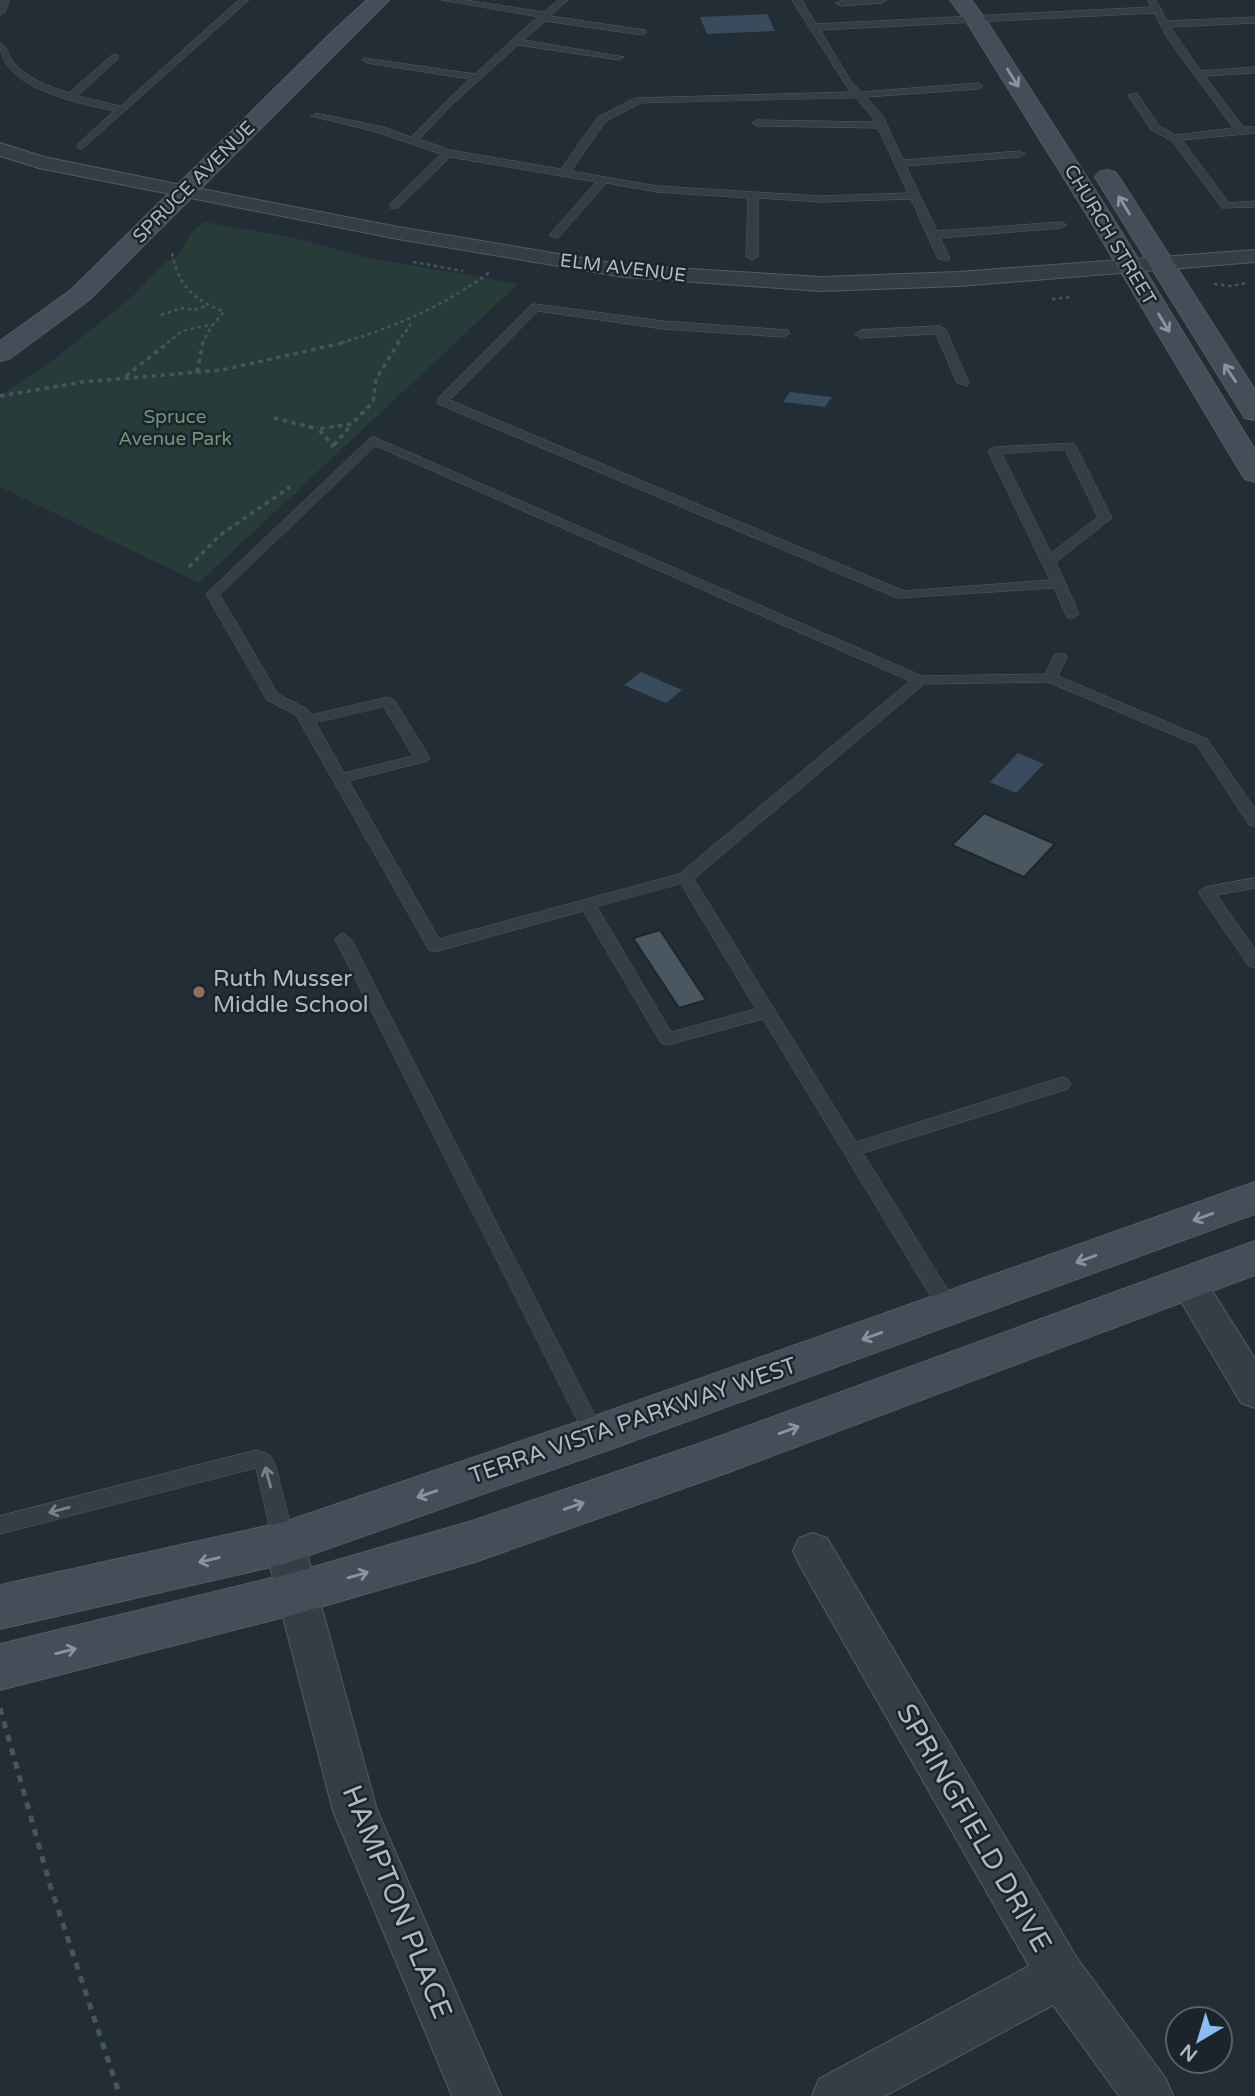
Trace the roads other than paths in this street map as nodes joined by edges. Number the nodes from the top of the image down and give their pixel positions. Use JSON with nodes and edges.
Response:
{"nodes":[{"id":1,"x":5,"y":0,"type":"edge"},
{"id":2,"x":244,"y":0,"type":"edge"},
{"id":3,"x":379,"y":0,"type":"edge"},
{"id":4,"x":447,"y":0,"type":"edge"},
{"id":5,"x":492,"y":0,"type":"edge"},
{"id":6,"x":563,"y":0,"type":"edge"},
{"id":7,"x":797,"y":0,"type":"edge"},
{"id":8,"x":883,"y":0,"type":"edge"},
{"id":9,"x":841,"y":3,"type":"dead end"},
{"id":10,"x":1154,"y":4,"type":"edge"},
{"id":11,"x":983,"y":10,"type":"edge"},
{"id":12,"x":0,"y":12,"type":"edge"},
{"id":13,"x":546,"y":14,"type":"junction"},
{"id":14,"x":902,"y":20,"type":"junction"},
{"id":15,"x":1255,"y":20,"type":"edge"},
{"id":16,"x":1164,"y":24,"type":"junction"},
{"id":17,"x":813,"y":27,"type":"junction"},
{"id":18,"x":642,"y":32,"type":"dead end"},
{"id":19,"x":1017,"y":38,"type":"dead end"},
{"id":20,"x":515,"y":42,"type":"junction"},
{"id":21,"x":0,"y":45,"type":"edge"},
{"id":22,"x":115,"y":57,"type":"dead end"},
{"id":23,"x":619,"y":57,"type":"dead end"},
{"id":24,"x":367,"y":60,"type":"dead end"},
{"id":25,"x":1255,"y":71,"type":"edge"},
{"id":26,"x":1198,"y":74,"type":"junction"},
{"id":27,"x":477,"y":77,"type":"junction"},
{"id":28,"x":978,"y":86,"type":"dead end"},
{"id":29,"x":858,"y":95,"type":"junction"},
{"id":30,"x":1133,"y":95,"type":"dead end"},
{"id":31,"x":70,"y":97,"type":"junction"},
{"id":32,"x":122,"y":110,"type":"junction"},
{"id":33,"x":316,"y":116,"type":"dead end"},
{"id":34,"x":757,"y":123,"type":"dead end"},
{"id":35,"x":882,"y":125,"type":"junction"},
{"id":36,"x":1240,"y":130,"type":"junction"},
{"id":37,"x":1255,"y":130,"type":"edge"},
{"id":38,"x":1175,"y":138,"type":"junction"},
{"id":39,"x":412,"y":141,"type":"junction"},
{"id":40,"x":82,"y":146,"type":"dead end"},
{"id":41,"x":0,"y":149,"type":"edge"},
{"id":42,"x":448,"y":153,"type":"junction"},
{"id":43,"x":1091,"y":153,"type":"dead end"},
{"id":44,"x":1020,"y":154,"type":"dead end"},
{"id":45,"x":899,"y":163,"type":"junction"},
{"id":46,"x":563,"y":174,"type":"junction"},
{"id":47,"x":602,"y":181,"type":"junction"},
{"id":48,"x":186,"y":192,"type":"junction"},
{"id":49,"x":915,"y":196,"type":"junction"},
{"id":50,"x":753,"y":197,"type":"junction"},
{"id":51,"x":1255,"y":204,"type":"edge"},
{"id":52,"x":394,"y":206,"type":"dead end"},
{"id":53,"x":1061,"y":225,"type":"dead end"},
{"id":54,"x":555,"y":235,"type":"dead end"},
{"id":55,"x":933,"y":235,"type":"junction"},
{"id":56,"x":752,"y":257,"type":"dead end"},
{"id":57,"x":1255,"y":257,"type":"edge"},
{"id":58,"x":944,"y":259,"type":"dead end"},
{"id":59,"x":1161,"y":263,"type":"junction"},
{"id":60,"x":1128,"y":264,"type":"junction"},
{"id":61,"x":784,"y":333,"type":"dead end"},
{"id":62,"x":861,"y":334,"type":"dead end"},
{"id":63,"x":0,"y":353,"type":"edge"},
{"id":64,"x":964,"y":383,"type":"dead end"},
{"id":65,"x":1255,"y":412,"type":"edge"},
{"id":66,"x":1255,"y":472,"type":"edge"},
{"id":67,"x":1049,"y":561,"type":"junction"},
{"id":68,"x":1059,"y":583,"type":"junction"},
{"id":69,"x":1072,"y":614,"type":"dead end"},
{"id":70,"x":1060,"y":657,"type":"dead end"},
{"id":71,"x":1050,"y":678,"type":"junction"},
{"id":72,"x":920,"y":680,"type":"junction"},
{"id":73,"x":307,"y":721,"type":"junction"},
{"id":74,"x":340,"y":779,"type":"junction"},
{"id":75,"x":1255,"y":821,"type":"edge"},
{"id":76,"x":685,"y":878,"type":"junction"},
{"id":77,"x":1255,"y":883,"type":"edge"},
{"id":78,"x":587,"y":904,"type":"junction"},
{"id":79,"x":342,"y":939,"type":"dead end"},
{"id":80,"x":1255,"y":962,"type":"edge"},
{"id":81,"x":766,"y":1012,"type":"junction"},
{"id":82,"x":1062,"y":1084,"type":"dead end"},
{"id":83,"x":851,"y":1150,"type":"junction"},
{"id":84,"x":1255,"y":1198,"type":"edge"},
{"id":85,"x":1255,"y":1258,"type":"edge"},
{"id":86,"x":1188,"y":1283,"type":"junction"},
{"id":87,"x":949,"y":1309,"type":"junction"},
{"id":88,"x":1255,"y":1392,"type":"edge"},
{"id":89,"x":596,"y":1436,"type":"junction"},
{"id":90,"x":0,"y":1525,"type":"edge"},
{"id":91,"x":284,"y":1543,"type":"junction"},
{"id":92,"x":813,"y":1551,"type":"dead end"},
{"id":93,"x":296,"y":1593,"type":"junction"},
{"id":94,"x":0,"y":1607,"type":"edge"},
{"id":95,"x":0,"y":1667,"type":"edge"},
{"id":96,"x":1060,"y":1975,"type":"junction"},
{"id":97,"x":477,"y":2096,"type":"edge"},
{"id":98,"x":836,"y":2096,"type":"edge"},
{"id":99,"x":1149,"y":2096,"type":"edge"}],
"edges":[{"from":1,"to":12,"type":"lane"},
{"from":2,"to":32,"type":"lane"},
{"from":3,"to":48,"type":"street","name":"SPRUCE AVENUE"},
{"from":4,"to":13,"type":"lane"},
{"from":5,"to":13,"type":"lane"},
{"from":6,"to":13,"type":"lane"},
{"from":7,"to":17,"type":"lane"},
{"from":8,"to":9,"type":"lane"},
{"from":8,"to":14,"type":"lane"},
{"from":10,"to":11,"type":"lane"},
{"from":10,"to":16,"type":"lane"},
{"from":11,"to":14,"type":"lane"},
{"from":11,"to":19,"type":"street"},
{"from":11,"to":60,"type":"street","name":"CHURCH STREET","one_way":true},
{"from":13,"to":18,"type":"lane"},
{"from":13,"to":20,"type":"lane"},
{"from":14,"to":17,"type":"lane"},
{"from":15,"to":16,"type":"lane"},
{"from":16,"to":26,"type":"lane"},
{"from":17,"to":29,"type":"lane"},
{"from":20,"to":23,"type":"lane"},
{"from":20,"to":27,"type":"lane"},
{"from":21,"to":31,"type":"lane"},
{"from":22,"to":31,"type":"lane"},
{"from":24,"to":27,"type":"lane"},
{"from":25,"to":26,"type":"lane"},
{"from":26,"to":36,"type":"lane"},
{"from":27,"to":39,"type":"lane"},
{"from":28,"to":29,"type":"lane"},
{"from":29,"to":35,"type":"lane"},
{"from":29,"to":46,"type":"lane"},
{"from":30,"to":38,"type":"lane"},
{"from":31,"to":32,"type":"lane"},
{"from":32,"to":40,"type":"lane"},
{"from":33,"to":39,"type":"lane"},
{"from":34,"to":35,"type":"lane"},
{"from":35,"to":45,"type":"lane"},
{"from":36,"to":37,"type":"lane"},
{"from":36,"to":38,"type":"lane"},
{"from":38,"to":51,"type":"lane"},
{"from":39,"to":42,"type":"lane"},
{"from":41,"to":48,"type":"street","name":"ELM AVENUE"},
{"from":42,"to":46,"type":"lane"},
{"from":42,"to":52,"type":"lane"},
{"from":59,"to":43,"type":"street","name":"CHURCH STREET","one_way":true},
{"from":44,"to":45,"type":"lane"},
{"from":45,"to":49,"type":"lane"},
{"from":46,"to":47,"type":"lane"},
{"from":47,"to":50,"type":"lane"},
{"from":47,"to":54,"type":"lane"},
{"from":48,"to":60,"type":"street","name":"ELM AVENUE"},
{"from":48,"to":63,"type":"street","name":"SPRUCE AVENUE"},
{"from":49,"to":50,"type":"lane"},
{"from":49,"to":55,"type":"lane"},
{"from":50,"to":56,"type":"lane"},
{"from":53,"to":55,"type":"lane"},
{"from":55,"to":58,"type":"lane"},
{"from":57,"to":59,"type":"street","name":"ELM AVENUE"},
{"from":59,"to":60,"type":"street","name":"ELM AVENUE"},
{"from":65,"to":59,"type":"street","name":"CHURCH STREET","one_way":true},
{"from":60,"to":66,"type":"street","name":"CHURCH STREET","one_way":true},
{"from":61,"to":68,"type":"lane"},
{"from":62,"to":64,"type":"lane"},
{"from":67,"to":67,"type":"lane"},
{"from":67,"to":68,"type":"lane"},
{"from":68,"to":69,"type":"lane"},
{"from":70,"to":71,"type":"lane"},
{"from":71,"to":72,"type":"lane"},
{"from":71,"to":75,"type":"lane"},
{"from":72,"to":73,"type":"lane"},
{"from":72,"to":76,"type":"lane"},
{"from":73,"to":74,"type":"lane"},
{"from":73,"to":74,"type":"lane"},
{"from":74,"to":78,"type":"lane"},
{"from":76,"to":78,"type":"lane"},
{"from":76,"to":81,"type":"lane"},
{"from":77,"to":80,"type":"lane"},
{"from":78,"to":81,"type":"lane"},
{"from":79,"to":89,"type":"lane"},
{"from":81,"to":83,"type":"lane"},
{"from":82,"to":83,"type":"lane"},
{"from":83,"to":87,"type":"lane"},
{"from":84,"to":87,"type":"street","name":"TERRA VISTA PARKWAY WEST","one_way":true},
{"from":85,"to":86,"type":"street"},
{"from":86,"to":88,"type":"street"},
{"from":93,"to":86,"type":"street","one_way":true},
{"from":87,"to":89,"type":"street","name":"TERRA VISTA PARKWAY WEST","one_way":true},
{"from":89,"to":91,"type":"street","name":"TERRA VISTA PARKWAY WEST","one_way":true},
{"from":91,"to":90,"type":"lane","one_way":true},
{"from":91,"to":93,"type":"street","name":"HAMPTON PLACE"},
{"from":91,"to":94,"type":"street","name":"TERRA VISTA PARKWAY WEST","one_way":true},
{"from":92,"to":96,"type":"street","name":"SPRINGFIELD DRIVE"},
{"from":95,"to":93,"type":"street","one_way":true},
{"from":93,"to":97,"type":"street","name":"HAMPTON PLACE"},
{"from":96,"to":98,"type":"street"},
{"from":96,"to":99,"type":"street","name":"SPRINGFIELD DRIVE"}]}
